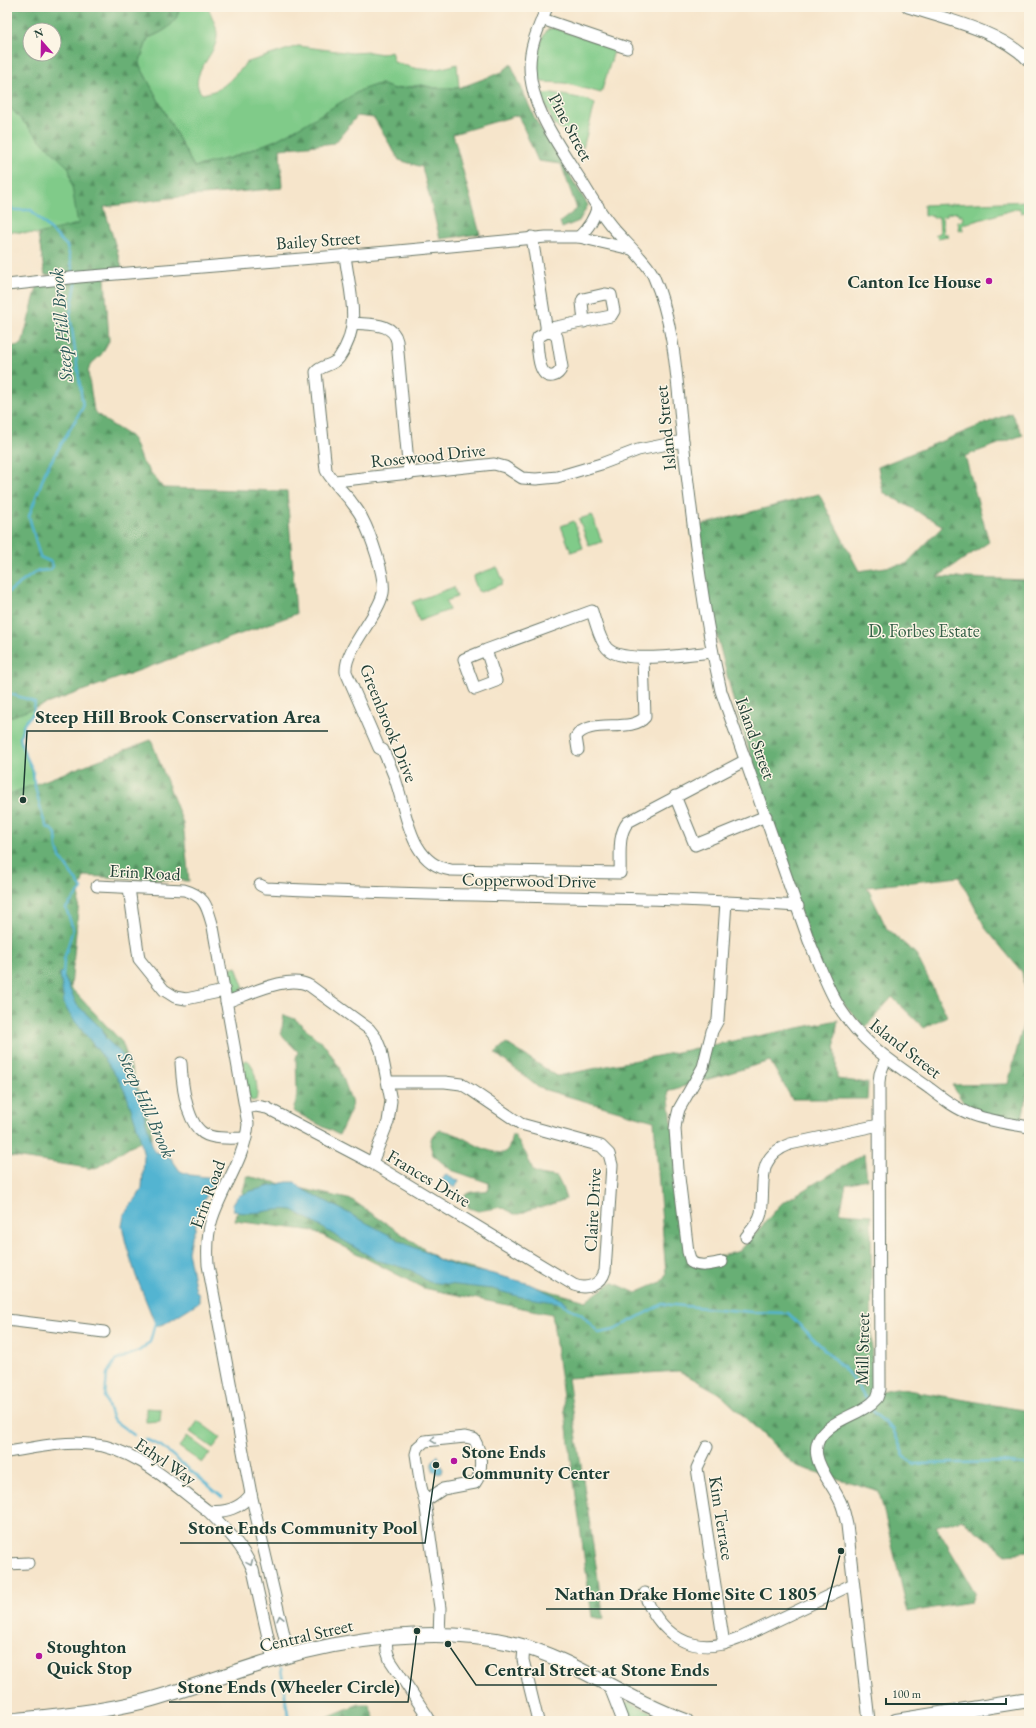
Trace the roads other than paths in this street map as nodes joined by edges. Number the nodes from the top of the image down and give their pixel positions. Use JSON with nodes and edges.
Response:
{"nodes":[{"id":1,"x":547,"y":7,"type":"edge"},
{"id":2,"x":908,"y":7,"type":"edge"},
{"id":3,"x":542,"y":19,"type":"junction"},
{"id":4,"x":627,"y":48,"type":"dead end"},
{"id":5,"x":1029,"y":61,"type":"edge"},
{"id":6,"x":598,"y":206,"type":"junction"},
{"id":7,"x":579,"y":236,"type":"junction"},
{"id":8,"x":532,"y":238,"type":"junction"},
{"id":9,"x":631,"y":249,"type":"junction"},
{"id":10,"x":345,"y":255,"type":"junction"},
{"id":11,"x":7,"y":284,"type":"edge"},
{"id":12,"x":584,"y":322,"type":"dead end"},
{"id":13,"x":353,"y":323,"type":"junction"},
{"id":14,"x":683,"y":441,"type":"junction"},
{"id":15,"x":409,"y":474,"type":"junction"},
{"id":16,"x":335,"y":481,"type":"junction"},
{"id":17,"x":486,"y":650,"type":"dead end"},
{"id":18,"x":712,"y":652,"type":"junction"},
{"id":19,"x":643,"y":658,"type":"junction"},
{"id":20,"x":578,"y":750,"type":"dead end"},
{"id":21,"x":746,"y":760,"type":"junction"},
{"id":22,"x":675,"y":796,"type":"junction"},
{"id":23,"x":766,"y":816,"type":"junction"},
{"id":24,"x":260,"y":885,"type":"dead end"},
{"id":25,"x":97,"y":886,"type":"dead end"},
{"id":26,"x":129,"y":888,"type":"junction"},
{"id":27,"x":726,"y":902,"type":"junction"},
{"id":28,"x":798,"y":906,"type":"junction"},
{"id":29,"x":224,"y":990,"type":"junction"},
{"id":30,"x":226,"y":1002,"type":"junction"},
{"id":31,"x":886,"y":1058,"type":"junction"},
{"id":32,"x":181,"y":1063,"type":"dead end"},
{"id":33,"x":388,"y":1082,"type":"junction"},
{"id":34,"x":246,"y":1108,"type":"junction"},
{"id":35,"x":879,"y":1125,"type":"junction"},
{"id":36,"x":1029,"y":1127,"type":"edge"},
{"id":37,"x":246,"y":1138,"type":"junction"},
{"id":38,"x":372,"y":1163,"type":"junction"},
{"id":39,"x":746,"y":1237,"type":"dead end"},
{"id":40,"x":722,"y":1262,"type":"dead end"},
{"id":41,"x":590,"y":1286,"type":"joint"},
{"id":42,"x":7,"y":1320,"type":"edge"},
{"id":43,"x":104,"y":1332,"type":"dead end"},
{"id":44,"x":706,"y":1447,"type":"dead end"},
{"id":45,"x":7,"y":1452,"type":"edge"},
{"id":46,"x":251,"y":1494,"type":"junction"},
{"id":47,"x":425,"y":1501,"type":"junction"},
{"id":48,"x":208,"y":1511,"type":"junction"},
{"id":49,"x":28,"y":1563,"type":"dead end"},
{"id":50,"x":7,"y":1564,"type":"edge"},
{"id":51,"x":853,"y":1584,"type":"junction"},
{"id":52,"x":645,"y":1593,"type":"dead end"},
{"id":53,"x":439,"y":1636,"type":"junction"},
{"id":54,"x":386,"y":1638,"type":"junction"},
{"id":55,"x":724,"y":1644,"type":"junction"},
{"id":56,"x":524,"y":1647,"type":"junction"},
{"id":57,"x":289,"y":1656,"type":"junction"},
{"id":58,"x":274,"y":1660,"type":"junction"},
{"id":59,"x":609,"y":1685,"type":"junction"},
{"id":60,"x":1029,"y":1700,"type":"edge"},
{"id":61,"x":53,"y":1718,"type":"edge"},
{"id":62,"x":8,"y":1721,"type":"edge"},
{"id":63,"x":429,"y":1721,"type":"edge"},
{"id":64,"x":538,"y":1721,"type":"edge"},
{"id":65,"x":623,"y":1721,"type":"edge"},
{"id":66,"x":686,"y":1721,"type":"edge"},
{"id":67,"x":869,"y":1721,"type":"edge"},
{"id":68,"x":896,"y":1721,"type":"edge"}],
"edges":[{"from":1,"to":3,"type":"street","name":"Pine Street"},
{"from":2,"to":5,"type":"street"},
{"from":3,"to":4,"type":"street"},
{"from":3,"to":6,"type":"street","name":"Pine Street"},
{"from":6,"to":7,"type":"street"},
{"from":6,"to":9,"type":"street","name":"Pine Street"},
{"from":7,"to":8,"type":"street","name":"Bailey Street"},
{"from":7,"to":9,"type":"street","name":"Bailey Street"},
{"from":8,"to":10,"type":"street","name":"Bailey Street"},
{"from":8,"to":12,"type":"street"},
{"from":9,"to":14,"type":"street","name":"Island Street"},
{"from":10,"to":11,"type":"street","name":"Bailey Street"},
{"from":10,"to":13,"type":"street","name":"Greenbrook Drive"},
{"from":13,"to":15,"type":"street"},
{"from":13,"to":16,"type":"street","name":"Greenbrook Drive"},
{"from":14,"to":15,"type":"street","name":"Rosewood Drive"},
{"from":14,"to":18,"type":"street","name":"Island Street"},
{"from":15,"to":16,"type":"street","name":"Rosewood Drive"},
{"from":16,"to":22,"type":"street","name":"Greenbrook Drive"},
{"from":17,"to":19,"type":"street"},
{"from":18,"to":19,"type":"street"},
{"from":18,"to":21,"type":"street","name":"Island Street"},
{"from":19,"to":20,"type":"street"},
{"from":21,"to":22,"type":"street","name":"Greenbrook Drive"},
{"from":21,"to":23,"type":"street","name":"Island Street"},
{"from":22,"to":23,"type":"street"},
{"from":23,"to":28,"type":"street","name":"Island Street"},
{"from":24,"to":27,"type":"street","name":"Copperwood Drive"},
{"from":25,"to":26,"type":"street","name":"Erin Road"},
{"from":26,"to":29,"type":"street","name":"Erin Road"},
{"from":26,"to":29,"type":"street"},
{"from":27,"to":28,"type":"street","name":"Copperwood Drive"},
{"from":27,"to":40,"type":"street"},
{"from":28,"to":31,"type":"street","name":"Island Street"},
{"from":29,"to":30,"type":"street","name":"Erin Road"},
{"from":30,"to":33,"type":"street"},
{"from":30,"to":34,"type":"street","name":"Erin Road"},
{"from":31,"to":35,"type":"street","name":"Mill Street"},
{"from":31,"to":36,"type":"street","name":"Island Street"},
{"from":32,"to":37,"type":"street"},
{"from":33,"to":38,"type":"street"},
{"from":33,"to":41,"type":"street","name":"Claire Drive"},
{"from":34,"to":37,"type":"street","name":"Erin Road"},
{"from":34,"to":38,"type":"street","name":"Frances Drive"},
{"from":35,"to":39,"type":"street"},
{"from":35,"to":51,"type":"street","name":"Mill Street"},
{"from":37,"to":46,"type":"street","name":"Erin Road"},
{"from":38,"to":41,"type":"street","name":"Frances Drive"},
{"from":42,"to":43,"type":"street"},
{"from":44,"to":55,"type":"street","name":"Kim Terrace"},
{"from":45,"to":48,"type":"street","name":"Ethyl Way"},
{"from":46,"to":48,"type":"street"},
{"from":57,"to":46,"type":"street","name":"Erin Road","one_way":true},
{"from":47,"to":47,"type":"street","one_way":true},
{"from":47,"to":53,"type":"street"},
{"from":48,"to":58,"type":"street","name":"Ethyl Way","one_way":true},
{"from":49,"to":50,"type":"street"},
{"from":51,"to":55,"type":"street"},
{"from":51,"to":67,"type":"street","name":"Mill Street"},
{"from":52,"to":55,"type":"street"},
{"from":53,"to":54,"type":"main road","name":"Central Street"},
{"from":53,"to":56,"type":"main road","name":"Central Street"},
{"from":54,"to":57,"type":"main road","name":"Central Street"},
{"from":54,"to":63,"type":"street"},
{"from":56,"to":59,"type":"main road","name":"Central Street"},
{"from":56,"to":64,"type":"street"},
{"from":57,"to":58,"type":"main road","name":"Central Street"},
{"from":58,"to":61,"type":"main road","name":"Central Street"},
{"from":59,"to":65,"type":"street"},
{"from":59,"to":66,"type":"main road","name":"Central Street"},
{"from":60,"to":68,"type":"main road"},
{"from":61,"to":62,"type":"main road","name":"Central Street"}]}
